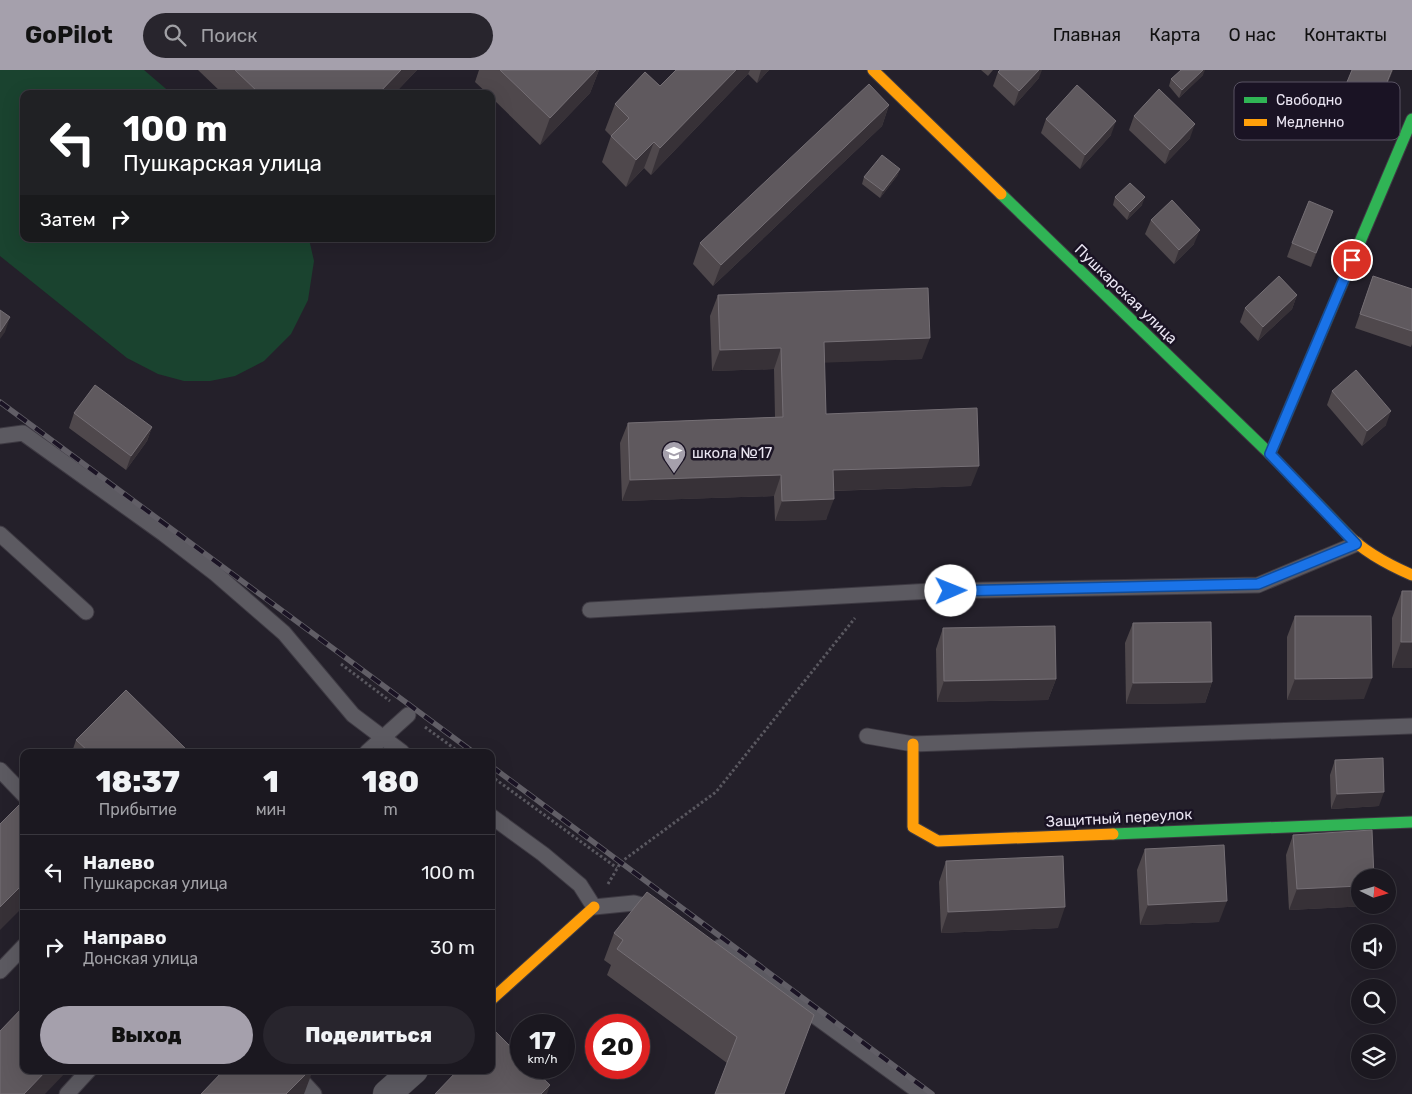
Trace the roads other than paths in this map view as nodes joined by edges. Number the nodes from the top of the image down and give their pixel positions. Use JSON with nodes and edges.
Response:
{"nodes":[{"id":1,"x":877,"y":71,"type":"edge"},
{"id":2,"x":1412,"y":119,"type":"edge"},
{"id":3,"x":0,"y":436,"type":"edge"},
{"id":4,"x":1270,"y":454,"type":"junction"},
{"id":5,"x":0,"y":534,"type":"edge"},
{"id":6,"x":1356,"y":544,"type":"junction"},
{"id":7,"x":1412,"y":575,"type":"edge"},
{"id":8,"x":590,"y":610,"type":"dead end"},
{"id":9,"x":86,"y":612,"type":"dead end"},
{"id":10,"x":408,"y":715,"type":"road end"},
{"id":11,"x":1412,"y":726,"type":"edge"},
{"id":12,"x":867,"y":736,"type":"dead end"},
{"id":13,"x":382,"y":739,"type":"junction"},
{"id":14,"x":913,"y":744,"type":"junction"},
{"id":15,"x":370,"y":749,"type":"edge"},
{"id":16,"x":397,"y":749,"type":"edge"},
{"id":17,"x":0,"y":770,"type":"edge"},
{"id":18,"x":20,"y":791,"type":"edge"},
{"id":19,"x":495,"y":819,"type":"edge"},
{"id":20,"x":1412,"y":822,"type":"edge"},
{"id":21,"x":594,"y":907,"type":"junction"},
{"id":22,"x":668,"y":913,"type":"edge"},
{"id":23,"x":708,"y":938,"type":"edge"},
{"id":24,"x":20,"y":950,"type":"edge"},
{"id":25,"x":0,"y":971,"type":"edge"},
{"id":26,"x":495,"y":996,"type":"edge"},
{"id":27,"x":85,"y":1074,"type":"edge"},
{"id":28,"x":296,"y":1074,"type":"edge"},
{"id":29,"x":410,"y":1074,"type":"edge"},
{"id":30,"x":67,"y":1094,"type":"edge"},
{"id":31,"x":314,"y":1094,"type":"edge"},
{"id":32,"x":387,"y":1094,"type":"edge"},
{"id":33,"x":922,"y":1094,"type":"edge"}],
"edges":[{"from":1,"to":4,"type":"street","name":"Пушкарская улица"},
{"from":2,"to":4,"type":"street"},
{"from":3,"to":13,"type":"lane"},
{"from":4,"to":6,"type":"street","name":"Пушкарская улица"},
{"from":5,"to":9,"type":"lane"},
{"from":6,"to":7,"type":"street","name":"Пушкарская улица"},
{"from":6,"to":8,"type":"lane"},
{"from":10,"to":13,"type":"lane"},
{"from":11,"to":14,"type":"lane"},
{"from":12,"to":14,"type":"lane"},
{"from":13,"to":15,"type":"lane"},
{"from":13,"to":16,"type":"lane"},
{"from":14,"to":20,"type":"street","name":"Защитный переулок"},
{"from":17,"to":18,"type":"lane"},
{"from":19,"to":21,"type":"lane"},
{"from":21,"to":22,"type":"lane"},
{"from":21,"to":26,"type":"street"},
{"from":23,"to":33,"type":"lane"},
{"from":24,"to":25,"type":"lane"},
{"from":27,"to":30,"type":"lane"},
{"from":28,"to":31,"type":"lane"},
{"from":29,"to":32,"type":"street"}]}
